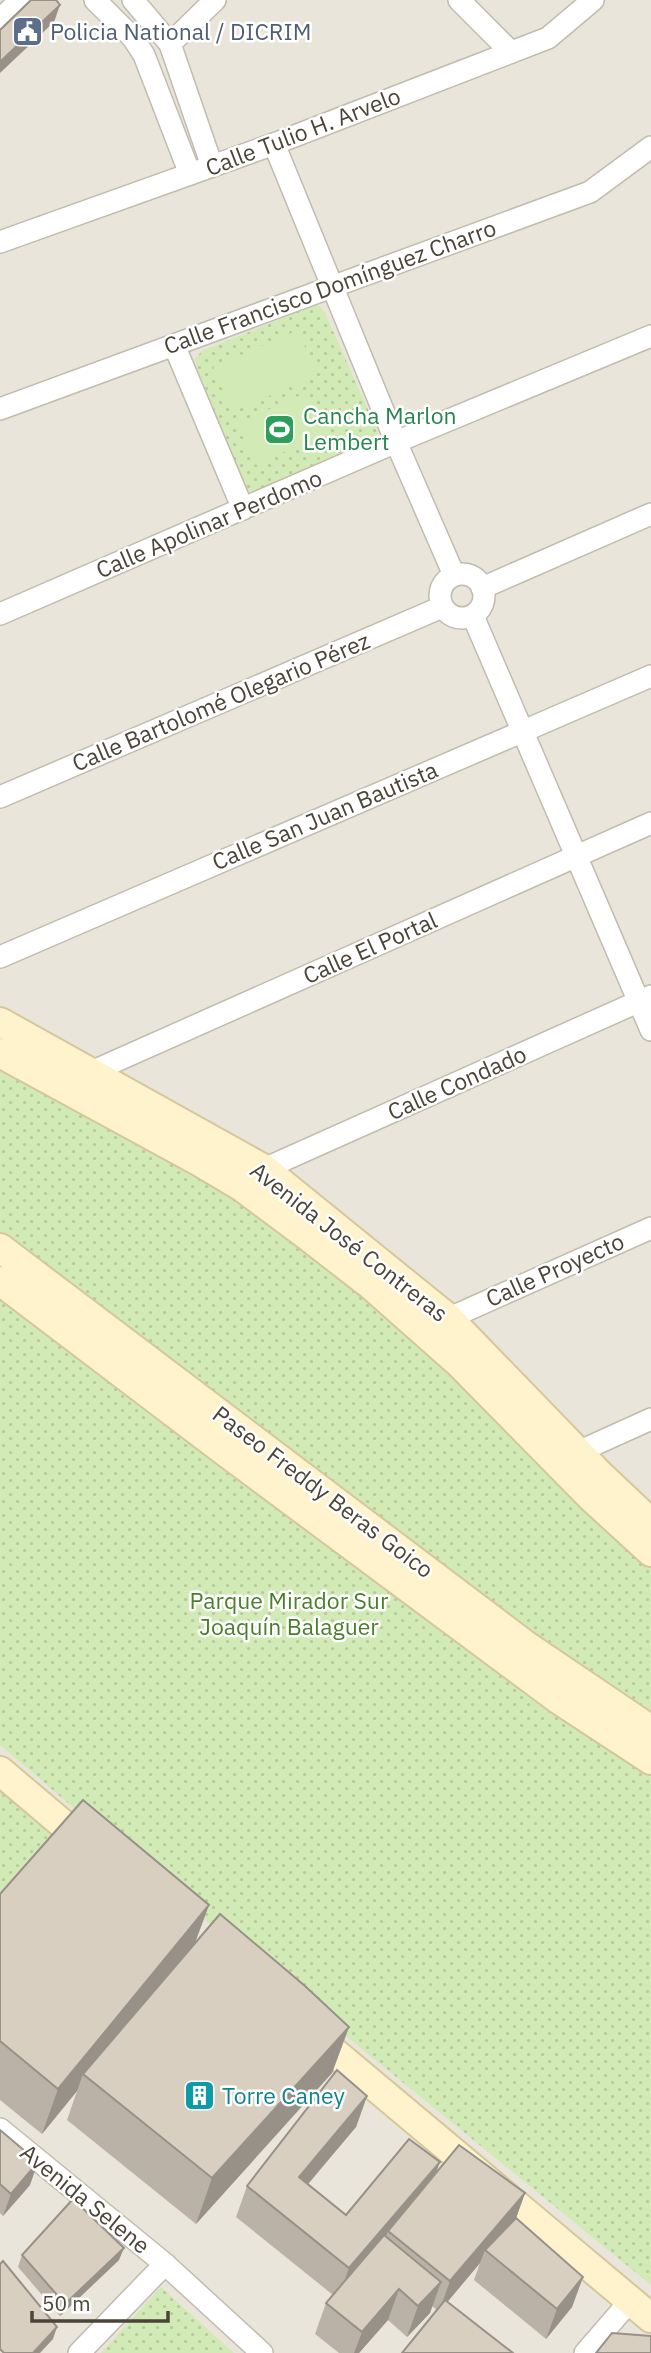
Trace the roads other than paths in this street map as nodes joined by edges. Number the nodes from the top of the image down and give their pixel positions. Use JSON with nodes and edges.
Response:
{"nodes":[{"id":1,"x":20,"y":0,"type":"edge"},
{"id":2,"x":96,"y":0,"type":"edge"},
{"id":3,"x":133,"y":0,"type":"edge"},
{"id":4,"x":215,"y":0,"type":"edge"},
{"id":5,"x":459,"y":0,"type":"edge"},
{"id":6,"x":593,"y":0,"type":"edge"},
{"id":7,"x":0,"y":20,"type":"edge"},
{"id":8,"x":170,"y":44,"type":"junction"},
{"id":9,"x":511,"y":52,"type":"junction"},
{"id":10,"x":274,"y":144,"type":"junction"},
{"id":11,"x":651,"y":147,"type":"edge"},
{"id":12,"x":212,"y":166,"type":"junction"},
{"id":13,"x":190,"y":174,"type":"junction"},
{"id":14,"x":0,"y":242,"type":"edge"},
{"id":15,"x":334,"y":286,"type":"junction"},
{"id":16,"x":651,"y":336,"type":"edge"},
{"id":17,"x":174,"y":345,"type":"junction"},
{"id":18,"x":0,"y":409,"type":"edge"},
{"id":19,"x":396,"y":442,"type":"junction"},
{"id":20,"x":243,"y":509,"type":"junction"},
{"id":21,"x":651,"y":514,"type":"edge"},
{"id":22,"x":454,"y":575,"type":"junction"},
{"id":23,"x":482,"y":587,"type":"junction"},
{"id":24,"x":442,"y":607,"type":"junction"},
{"id":25,"x":0,"y":614,"type":"edge"},
{"id":26,"x":473,"y":616,"type":"junction"},
{"id":27,"x":651,"y":676,"type":"edge"},
{"id":28,"x":523,"y":732,"type":"junction"},
{"id":29,"x":0,"y":797,"type":"edge"},
{"id":30,"x":651,"y":823,"type":"edge"},
{"id":31,"x":576,"y":855,"type":"junction"},
{"id":32,"x":0,"y":957,"type":"edge"},
{"id":33,"x":645,"y":998,"type":"edge"},
{"id":34,"x":0,"y":1022,"type":"edge"},
{"id":35,"x":651,"y":1030,"type":"edge"},
{"id":36,"x":0,"y":1053,"type":"edge"},
{"id":37,"x":89,"y":1073,"type":"junction"},
{"id":38,"x":253,"y":1178,"type":"junction"},
{"id":39,"x":651,"y":1228,"type":"edge"},
{"id":40,"x":0,"y":1248,"type":"edge"},
{"id":41,"x":0,"y":1280,"type":"edge"},
{"id":42,"x":448,"y":1318,"type":"junction"},
{"id":43,"x":422,"y":1330,"type":"junction"},
{"id":44,"x":651,"y":1419,"type":"edge"},
{"id":45,"x":578,"y":1452,"type":"junction"},
{"id":46,"x":282,"y":1478,"type":"junction"},
{"id":47,"x":651,"y":1523,"type":"edge"},
{"id":48,"x":651,"y":1552,"type":"edge"},
{"id":49,"x":651,"y":1730,"type":"edge"},
{"id":50,"x":651,"y":1760,"type":"edge"},
{"id":51,"x":0,"y":1771,"type":"edge"},
{"id":52,"x":106,"y":1860,"type":"edge"},
{"id":53,"x":286,"y":2012,"type":"edge"},
{"id":54,"x":0,"y":2129,"type":"edge"},
{"id":55,"x":165,"y":2264,"type":"junction"},
{"id":56,"x":641,"y":2309,"type":"edge"},
{"id":57,"x":79,"y":2353,"type":"edge"},
{"id":58,"x":262,"y":2353,"type":"edge"},
{"id":59,"x":585,"y":2353,"type":"edge"}],
"edges":[{"from":1,"to":7,"type":"street"},
{"from":2,"to":13,"type":"street"},
{"from":3,"to":8,"type":"street"},
{"from":4,"to":8,"type":"street"},
{"from":5,"to":9,"type":"street"},
{"from":6,"to":9,"type":"street","name":"Calle Tulio H. Arvelo"},
{"from":8,"to":12,"type":"street"},
{"from":9,"to":10,"type":"street","name":"Calle Tulio H. Arvelo"},
{"from":10,"to":12,"type":"street","name":"Calle Tulio H. Arvelo"},
{"from":10,"to":15,"type":"street"},
{"from":11,"to":15,"type":"street","name":"Calle Francisco Domínguez Charro"},
{"from":12,"to":13,"type":"street","name":"Calle Tulio H. Arvelo"},
{"from":13,"to":14,"type":"street","name":"Calle Tulio H. Arvelo"},
{"from":15,"to":17,"type":"street","name":"Calle Francisco Domínguez Charro"},
{"from":15,"to":19,"type":"street"},
{"from":16,"to":19,"type":"street","name":"Calle Apolinar Perdomo"},
{"from":17,"to":18,"type":"street","name":"Calle Francisco Domínguez Charro"},
{"from":17,"to":20,"type":"street"},
{"from":19,"to":20,"type":"street","name":"Calle Apolinar Perdomo"},
{"from":19,"to":22,"type":"street"},
{"from":20,"to":25,"type":"street","name":"Calle Apolinar Perdomo"},
{"from":21,"to":23,"type":"street"},
{"from":22,"to":23,"type":"street"},
{"from":22,"to":24,"type":"street"},
{"from":23,"to":26,"type":"street"},
{"from":24,"to":26,"type":"street"},
{"from":24,"to":29,"type":"street","name":"Calle Bartolomé Olegario Pérez"},
{"from":26,"to":28,"type":"street"},
{"from":27,"to":28,"type":"street","name":"Calle San Juan Bautista"},
{"from":28,"to":31,"type":"street"},
{"from":28,"to":32,"type":"street","name":"Calle San Juan Bautista"},
{"from":30,"to":31,"type":"street","name":"Calle El Portal"},
{"from":31,"to":33,"type":"street"},
{"from":31,"to":37,"type":"street","name":"Calle El Portal"},
{"from":33,"to":35,"type":"street"},
{"from":33,"to":38,"type":"street","name":"Calle Condado"},
{"from":34,"to":37,"type":"main road","name":"Avenida José Contreras"},
{"from":36,"to":38,"type":"main road","name":"Avenida José Contreras"},
{"from":37,"to":38,"type":"main road","name":"Avenida José Contreras"},
{"from":38,"to":42,"type":"main road","name":"Avenida José Contreras"},
{"from":38,"to":43,"type":"main road","name":"Avenida José Contreras"},
{"from":39,"to":42,"type":"street","name":"Calle Proyecto"},
{"from":40,"to":46,"type":"main road","name":"Paseo Freddy Beras Goico"},
{"from":41,"to":46,"type":"main road","name":"Paseo Freddy Beras Goico"},
{"from":42,"to":43,"type":"street","name":"Calle Proyecto"},
{"from":42,"to":45,"type":"main road","name":"Avenida José Contreras"},
{"from":43,"to":48,"type":"main road","name":"Avenida José Contreras"},
{"from":44,"to":45,"type":"street"},
{"from":45,"to":47,"type":"main road","name":"Avenida José Contreras"},
{"from":46,"to":49,"type":"main road","name":"Paseo Freddy Beras Goico"},
{"from":46,"to":50,"type":"main road","name":"Paseo Freddy Beras Goico"},
{"from":51,"to":52,"type":"main road"},
{"from":53,"to":56,"type":"main road"},
{"from":54,"to":55,"type":"street","name":"Avenida Selene"},
{"from":55,"to":57,"type":"street"},
{"from":55,"to":58,"type":"street","name":"Avenida Selene"},
{"from":56,"to":59,"type":"street"}]}
